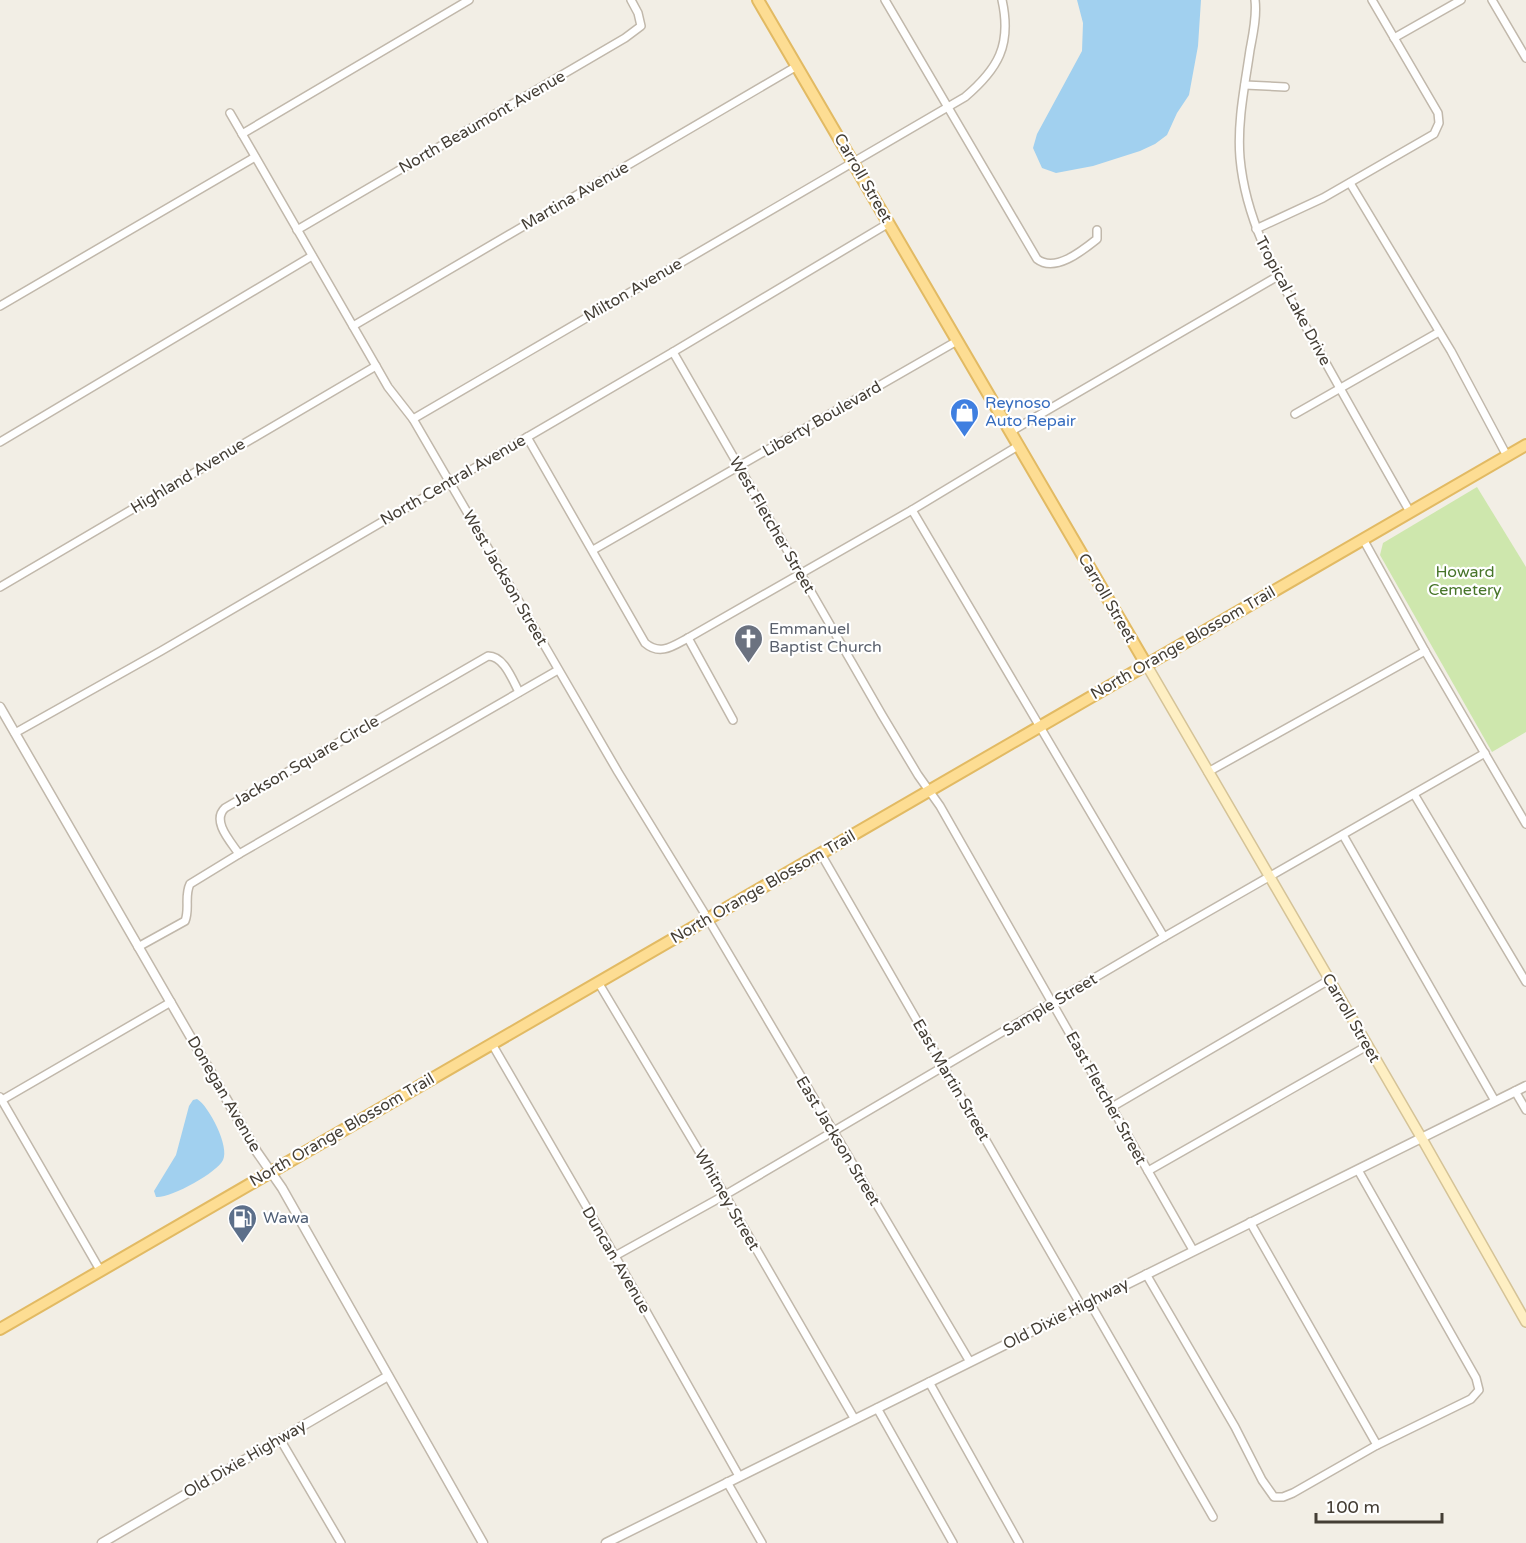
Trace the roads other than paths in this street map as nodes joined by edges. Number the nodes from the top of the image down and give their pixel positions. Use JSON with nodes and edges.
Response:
{"nodes":[{"id":1,"x":469,"y":0,"type":"edge"},
{"id":2,"x":631,"y":0,"type":"edge"},
{"id":3,"x":758,"y":0,"type":"edge"},
{"id":4,"x":885,"y":0,"type":"edge"},
{"id":5,"x":1002,"y":0,"type":"edge"},
{"id":6,"x":1255,"y":0,"type":"edge"},
{"id":7,"x":1372,"y":0,"type":"edge"},
{"id":8,"x":1461,"y":0,"type":"edge"},
{"id":9,"x":1492,"y":0,"type":"edge"},
{"id":10,"x":1394,"y":38,"type":"junction"},
{"id":11,"x":1526,"y":58,"type":"edge"},
{"id":12,"x":797,"y":66,"type":"junction"},
{"id":13,"x":1245,"y":85,"type":"junction"},
{"id":14,"x":1285,"y":87,"type":"dead end"},
{"id":15,"x":948,"y":108,"type":"junction"},
{"id":16,"x":230,"y":113,"type":"dead end"},
{"id":17,"x":242,"y":134,"type":"junction"},
{"id":18,"x":255,"y":157,"type":"junction"},
{"id":19,"x":853,"y":162,"type":"junction"},
{"id":20,"x":1350,"y":183,"type":"junction"},
{"id":21,"x":889,"y":223,"type":"junction"},
{"id":22,"x":1256,"y":229,"type":"junction"},
{"id":23,"x":297,"y":230,"type":"junction"},
{"id":24,"x":1097,"y":230,"type":"dead end"},
{"id":25,"x":312,"y":256,"type":"junction"},
{"id":26,"x":1278,"y":276,"type":"junction"},
{"id":27,"x":0,"y":306,"type":"edge"},
{"id":28,"x":353,"y":326,"type":"junction"},
{"id":29,"x":1439,"y":332,"type":"junction"},
{"id":30,"x":957,"y":341,"type":"junction"},
{"id":31,"x":673,"y":351,"type":"junction"},
{"id":32,"x":376,"y":366,"type":"junction"},
{"id":33,"x":1339,"y":388,"type":"junction"},
{"id":34,"x":1295,"y":414,"type":"dead end"},
{"id":35,"x":413,"y":419,"type":"junction"},
{"id":36,"x":1010,"y":432,"type":"junction"},
{"id":37,"x":527,"y":436,"type":"junction"},
{"id":38,"x":0,"y":442,"type":"edge"},
{"id":39,"x":1526,"y":445,"type":"edge"},
{"id":40,"x":1018,"y":446,"type":"junction"},
{"id":41,"x":1507,"y":456,"type":"junction"},
{"id":42,"x":738,"y":467,"type":"junction"},
{"id":43,"x":450,"y":482,"type":"junction"},
{"id":44,"x":912,"y":510,"type":"junction"},
{"id":45,"x":1410,"y":512,"type":"junction"},
{"id":46,"x":1363,"y":539,"type":"junction"},
{"id":47,"x":593,"y":550,"type":"junction"},
{"id":48,"x":801,"y":574,"type":"junction"},
{"id":49,"x":0,"y":587,"type":"edge"},
{"id":50,"x":688,"y":638,"type":"junction"},
{"id":51,"x":1425,"y":651,"type":"junction"},
{"id":52,"x":1146,"y":664,"type":"junction"},
{"id":53,"x":558,"y":670,"type":"junction"},
{"id":54,"x":519,"y":692,"type":"junction"},
{"id":55,"x":0,"y":707,"type":"edge"},
{"id":56,"x":733,"y":720,"type":"dead end"},
{"id":57,"x":1039,"y":727,"type":"junction"},
{"id":58,"x":15,"y":733,"type":"junction"},
{"id":59,"x":1485,"y":753,"type":"junction"},
{"id":60,"x":1208,"y":772,"type":"junction"},
{"id":61,"x":929,"y":791,"type":"junction"},
{"id":62,"x":1414,"y":794,"type":"junction"},
{"id":63,"x":1526,"y":824,"type":"edge"},
{"id":64,"x":1342,"y":835,"type":"junction"},
{"id":65,"x":239,"y":854,"type":"junction"},
{"id":66,"x":821,"y":854,"type":"junction"},
{"id":67,"x":1269,"y":877,"type":"junction"},
{"id":68,"x":708,"y":919,"type":"junction"},
{"id":69,"x":1164,"y":937,"type":"junction"},
{"id":70,"x":138,"y":947,"type":"junction"},
{"id":71,"x":1329,"y":980,"type":"junction"},
{"id":72,"x":598,"y":982,"type":"junction"},
{"id":73,"x":1526,"y":982,"type":"edge"},
{"id":74,"x":171,"y":1002,"type":"junction"},
{"id":75,"x":1053,"y":1004,"type":"junction"},
{"id":76,"x":492,"y":1044,"type":"junction"},
{"id":77,"x":1367,"y":1046,"type":"junction"},
{"id":78,"x":944,"y":1068,"type":"junction"},
{"id":79,"x":1526,"y":1086,"type":"edge"},
{"id":80,"x":1515,"y":1091,"type":"junction"},
{"id":81,"x":1,"y":1098,"type":"edge"},
{"id":82,"x":1494,"y":1101,"type":"junction"},
{"id":83,"x":1112,"y":1107,"type":"junction"},
{"id":84,"x":1526,"y":1110,"type":"edge"},
{"id":85,"x":832,"y":1132,"type":"junction"},
{"id":86,"x":1421,"y":1137,"type":"junction"},
{"id":87,"x":1358,"y":1170,"type":"junction"},
{"id":88,"x":1148,"y":1171,"type":"junction"},
{"id":89,"x":270,"y":1172,"type":"junction"},
{"id":90,"x":725,"y":1195,"type":"junction"},
{"id":91,"x":1250,"y":1222,"type":"junction"},
{"id":92,"x":1193,"y":1250,"type":"junction"},
{"id":93,"x":615,"y":1256,"type":"junction"},
{"id":94,"x":100,"y":1270,"type":"junction"},
{"id":95,"x":1146,"y":1274,"type":"junction"},
{"id":96,"x":1086,"y":1305,"type":"junction"},
{"id":97,"x":1526,"y":1322,"type":"edge"},
{"id":98,"x":0,"y":1329,"type":"edge"},
{"id":99,"x":970,"y":1362,"type":"junction"},
{"id":100,"x":388,"y":1376,"type":"junction"},
{"id":101,"x":929,"y":1382,"type":"junction"},
{"id":102,"x":877,"y":1408,"type":"junction"},
{"id":103,"x":854,"y":1418,"type":"junction"},
{"id":104,"x":280,"y":1438,"type":"junction"},
{"id":105,"x":1377,"y":1445,"type":"junction"},
{"id":106,"x":738,"y":1476,"type":"junction"},
{"id":107,"x":727,"y":1482,"type":"junction"},
{"id":108,"x":1213,"y":1517,"type":"dead end"},
{"id":109,"x":102,"y":1543,"type":"edge"},
{"id":110,"x":341,"y":1543,"type":"edge"},
{"id":111,"x":483,"y":1543,"type":"edge"},
{"id":112,"x":606,"y":1543,"type":"edge"},
{"id":113,"x":762,"y":1543,"type":"edge"},
{"id":114,"x":953,"y":1543,"type":"edge"},
{"id":115,"x":1019,"y":1543,"type":"edge"}],
"edges":[{"from":1,"to":17,"type":"street"},
{"from":2,"to":23,"type":"street","name":"North Beaumont Avenue"},
{"from":3,"to":12,"type":"main road","name":"Carroll Street"},
{"from":4,"to":15,"type":"street"},
{"from":5,"to":15,"type":"street"},
{"from":6,"to":13,"type":"street","name":"Tropical Lake Drive"},
{"from":7,"to":10,"type":"street"},
{"from":8,"to":10,"type":"street"},
{"from":9,"to":11,"type":"street"},
{"from":10,"to":20,"type":"street"},
{"from":12,"to":19,"type":"main road","name":"Carroll Street"},
{"from":12,"to":28,"type":"street","name":"Martina Avenue"},
{"from":13,"to":14,"type":"street"},
{"from":13,"to":22,"type":"street","name":"Tropical Lake Drive"},
{"from":15,"to":19,"type":"street"},
{"from":15,"to":24,"type":"street"},
{"from":16,"to":17,"type":"street","name":"West Jackson Street"},
{"from":17,"to":18,"type":"street","name":"West Jackson Street"},
{"from":18,"to":23,"type":"street","name":"West Jackson Street"},
{"from":18,"to":27,"type":"street"},
{"from":19,"to":21,"type":"main road","name":"Carroll Street"},
{"from":19,"to":35,"type":"street","name":"Milton Avenue"},
{"from":20,"to":22,"type":"street"},
{"from":20,"to":29,"type":"street"},
{"from":21,"to":30,"type":"main road","name":"Carroll Street"},
{"from":21,"to":31,"type":"street","name":"North Central Avenue"},
{"from":22,"to":26,"type":"street","name":"Tropical Lake Drive"},
{"from":23,"to":25,"type":"street","name":"West Jackson Street"},
{"from":25,"to":28,"type":"street","name":"West Jackson Street"},
{"from":25,"to":38,"type":"street"},
{"from":26,"to":33,"type":"street","name":"Tropical Lake Drive"},
{"from":26,"to":36,"type":"street"},
{"from":28,"to":32,"type":"street","name":"West Jackson Street"},
{"from":29,"to":33,"type":"street"},
{"from":29,"to":41,"type":"street"},
{"from":30,"to":36,"type":"main road","name":"Carroll Street"},
{"from":30,"to":42,"type":"street","name":"Liberty Boulevard"},
{"from":31,"to":37,"type":"street","name":"North Central Avenue"},
{"from":31,"to":42,"type":"street","name":"West Fletcher Street"},
{"from":32,"to":35,"type":"street","name":"West Jackson Street"},
{"from":32,"to":49,"type":"street","name":"Highland Avenue"},
{"from":33,"to":34,"type":"street"},
{"from":33,"to":45,"type":"street","name":"Tropical Lake Drive"},
{"from":35,"to":43,"type":"street","name":"West Jackson Street"},
{"from":36,"to":40,"type":"main road","name":"Carroll Street"},
{"from":37,"to":43,"type":"street","name":"North Central Avenue"},
{"from":37,"to":47,"type":"street"},
{"from":39,"to":41,"type":"main road","name":"North Orange Blossom Trail"},
{"from":40,"to":44,"type":"street"},
{"from":40,"to":52,"type":"main road","name":"Carroll Street"},
{"from":41,"to":45,"type":"main road","name":"North Orange Blossom Trail"},
{"from":42,"to":47,"type":"street","name":"Liberty Boulevard"},
{"from":42,"to":48,"type":"street","name":"West Fletcher Street"},
{"from":43,"to":53,"type":"street","name":"West Jackson Street"},
{"from":43,"to":58,"type":"street","name":"North Central Avenue"},
{"from":44,"to":48,"type":"street"},
{"from":44,"to":57,"type":"street"},
{"from":45,"to":46,"type":"main road","name":"North Orange Blossom Trail"},
{"from":46,"to":51,"type":"street"},
{"from":46,"to":52,"type":"main road","name":"North Orange Blossom Trail"},
{"from":47,"to":50,"type":"street"},
{"from":48,"to":50,"type":"street"},
{"from":48,"to":61,"type":"street","name":"West Fletcher Street"},
{"from":50,"to":56,"type":"street"},
{"from":51,"to":59,"type":"street"},
{"from":51,"to":60,"type":"street"},
{"from":52,"to":57,"type":"main road","name":"North Orange Blossom Trail"},
{"from":52,"to":60,"type":"main road","name":"Carroll Street"},
{"from":53,"to":54,"type":"street"},
{"from":53,"to":68,"type":"street","name":"West Jackson Street"},
{"from":54,"to":65,"type":"street"},
{"from":54,"to":65,"type":"street","name":"Jackson Square Circle"},
{"from":55,"to":58,"type":"street","name":"Donegan Avenue"},
{"from":57,"to":61,"type":"main road","name":"North Orange Blossom Trail"},
{"from":57,"to":69,"type":"street"},
{"from":58,"to":70,"type":"street","name":"Donegan Avenue"},
{"from":59,"to":62,"type":"street","name":"Sample Street"},
{"from":59,"to":63,"type":"street"},
{"from":60,"to":67,"type":"main road","name":"Carroll Street"},
{"from":61,"to":66,"type":"main road","name":"North Orange Blossom Trail"},
{"from":61,"to":75,"type":"street","name":"East Fletcher Street"},
{"from":62,"to":64,"type":"street","name":"Sample Street"},
{"from":62,"to":73,"type":"street"},
{"from":64,"to":67,"type":"street","name":"Sample Street"},
{"from":64,"to":82,"type":"street"},
{"from":65,"to":70,"type":"street"},
{"from":66,"to":68,"type":"main road","name":"North Orange Blossom Trail"},
{"from":66,"to":78,"type":"street","name":"East Martin Street"},
{"from":67,"to":69,"type":"street","name":"Sample Street"},
{"from":67,"to":71,"type":"main road","name":"Carroll Street"},
{"from":68,"to":72,"type":"main road","name":"North Orange Blossom Trail"},
{"from":68,"to":85,"type":"street","name":"East Jackson Street"},
{"from":69,"to":75,"type":"street","name":"Sample Street"},
{"from":70,"to":74,"type":"street","name":"Donegan Avenue"},
{"from":71,"to":77,"type":"main road","name":"Carroll Street"},
{"from":71,"to":83,"type":"street"},
{"from":72,"to":76,"type":"main road","name":"North Orange Blossom Trail"},
{"from":72,"to":90,"type":"street","name":"Whitney Street"},
{"from":74,"to":81,"type":"street"},
{"from":74,"to":89,"type":"street","name":"Donegan Avenue"},
{"from":75,"to":78,"type":"street","name":"Sample Street"},
{"from":75,"to":83,"type":"street","name":"East Fletcher Street"},
{"from":76,"to":89,"type":"main road","name":"North Orange Blossom Trail"},
{"from":76,"to":93,"type":"street","name":"Duncan Avenue"},
{"from":77,"to":86,"type":"main road","name":"Carroll Street"},
{"from":77,"to":88,"type":"street"},
{"from":78,"to":85,"type":"street","name":"Sample Street"},
{"from":78,"to":96,"type":"street","name":"East Martin Street"},
{"from":79,"to":80,"type":"street","name":"Old Dixie Highway"},
{"from":80,"to":82,"type":"street","name":"Old Dixie Highway"},
{"from":80,"to":84,"type":"street"},
{"from":81,"to":94,"type":"street"},
{"from":82,"to":86,"type":"street","name":"Old Dixie Highway"},
{"from":83,"to":88,"type":"street","name":"East Fletcher Street"},
{"from":85,"to":90,"type":"street","name":"Sample Street"},
{"from":85,"to":99,"type":"street","name":"East Jackson Street"},
{"from":86,"to":87,"type":"street","name":"Old Dixie Highway"},
{"from":86,"to":97,"type":"main road","name":"Carroll Street"},
{"from":87,"to":91,"type":"street","name":"Old Dixie Highway"},
{"from":87,"to":105,"type":"street"},
{"from":88,"to":92,"type":"street","name":"East Fletcher Street"},
{"from":89,"to":94,"type":"main road","name":"North Orange Blossom Trail"},
{"from":89,"to":100,"type":"street","name":"Donegan Avenue"},
{"from":90,"to":93,"type":"street","name":"Sample Street"},
{"from":90,"to":103,"type":"street","name":"Whitney Street"},
{"from":91,"to":92,"type":"street","name":"Old Dixie Highway"},
{"from":91,"to":105,"type":"street"},
{"from":92,"to":95,"type":"street","name":"Old Dixie Highway"},
{"from":93,"to":106,"type":"street","name":"Duncan Avenue"},
{"from":94,"to":98,"type":"main road","name":"North Orange Blossom Trail"},
{"from":95,"to":96,"type":"street","name":"Old Dixie Highway"},
{"from":95,"to":105,"type":"street"},
{"from":96,"to":99,"type":"street","name":"Old Dixie Highway"},
{"from":96,"to":108,"type":"street","name":"East Martin Street"},
{"from":99,"to":101,"type":"street","name":"Old Dixie Highway"},
{"from":100,"to":104,"type":"street","name":"Old Dixie Highway"},
{"from":100,"to":111,"type":"street","name":"Donegan Avenue"},
{"from":101,"to":102,"type":"street","name":"Old Dixie Highway"},
{"from":101,"to":115,"type":"street"},
{"from":102,"to":103,"type":"street","name":"Old Dixie Highway"},
{"from":102,"to":114,"type":"street"},
{"from":103,"to":106,"type":"street","name":"Old Dixie Highway"},
{"from":104,"to":109,"type":"street","name":"Old Dixie Highway"},
{"from":104,"to":110,"type":"street"},
{"from":106,"to":107,"type":"street","name":"Old Dixie Highway"},
{"from":107,"to":112,"type":"street","name":"Old Dixie Highway"},
{"from":107,"to":113,"type":"street"}]}
